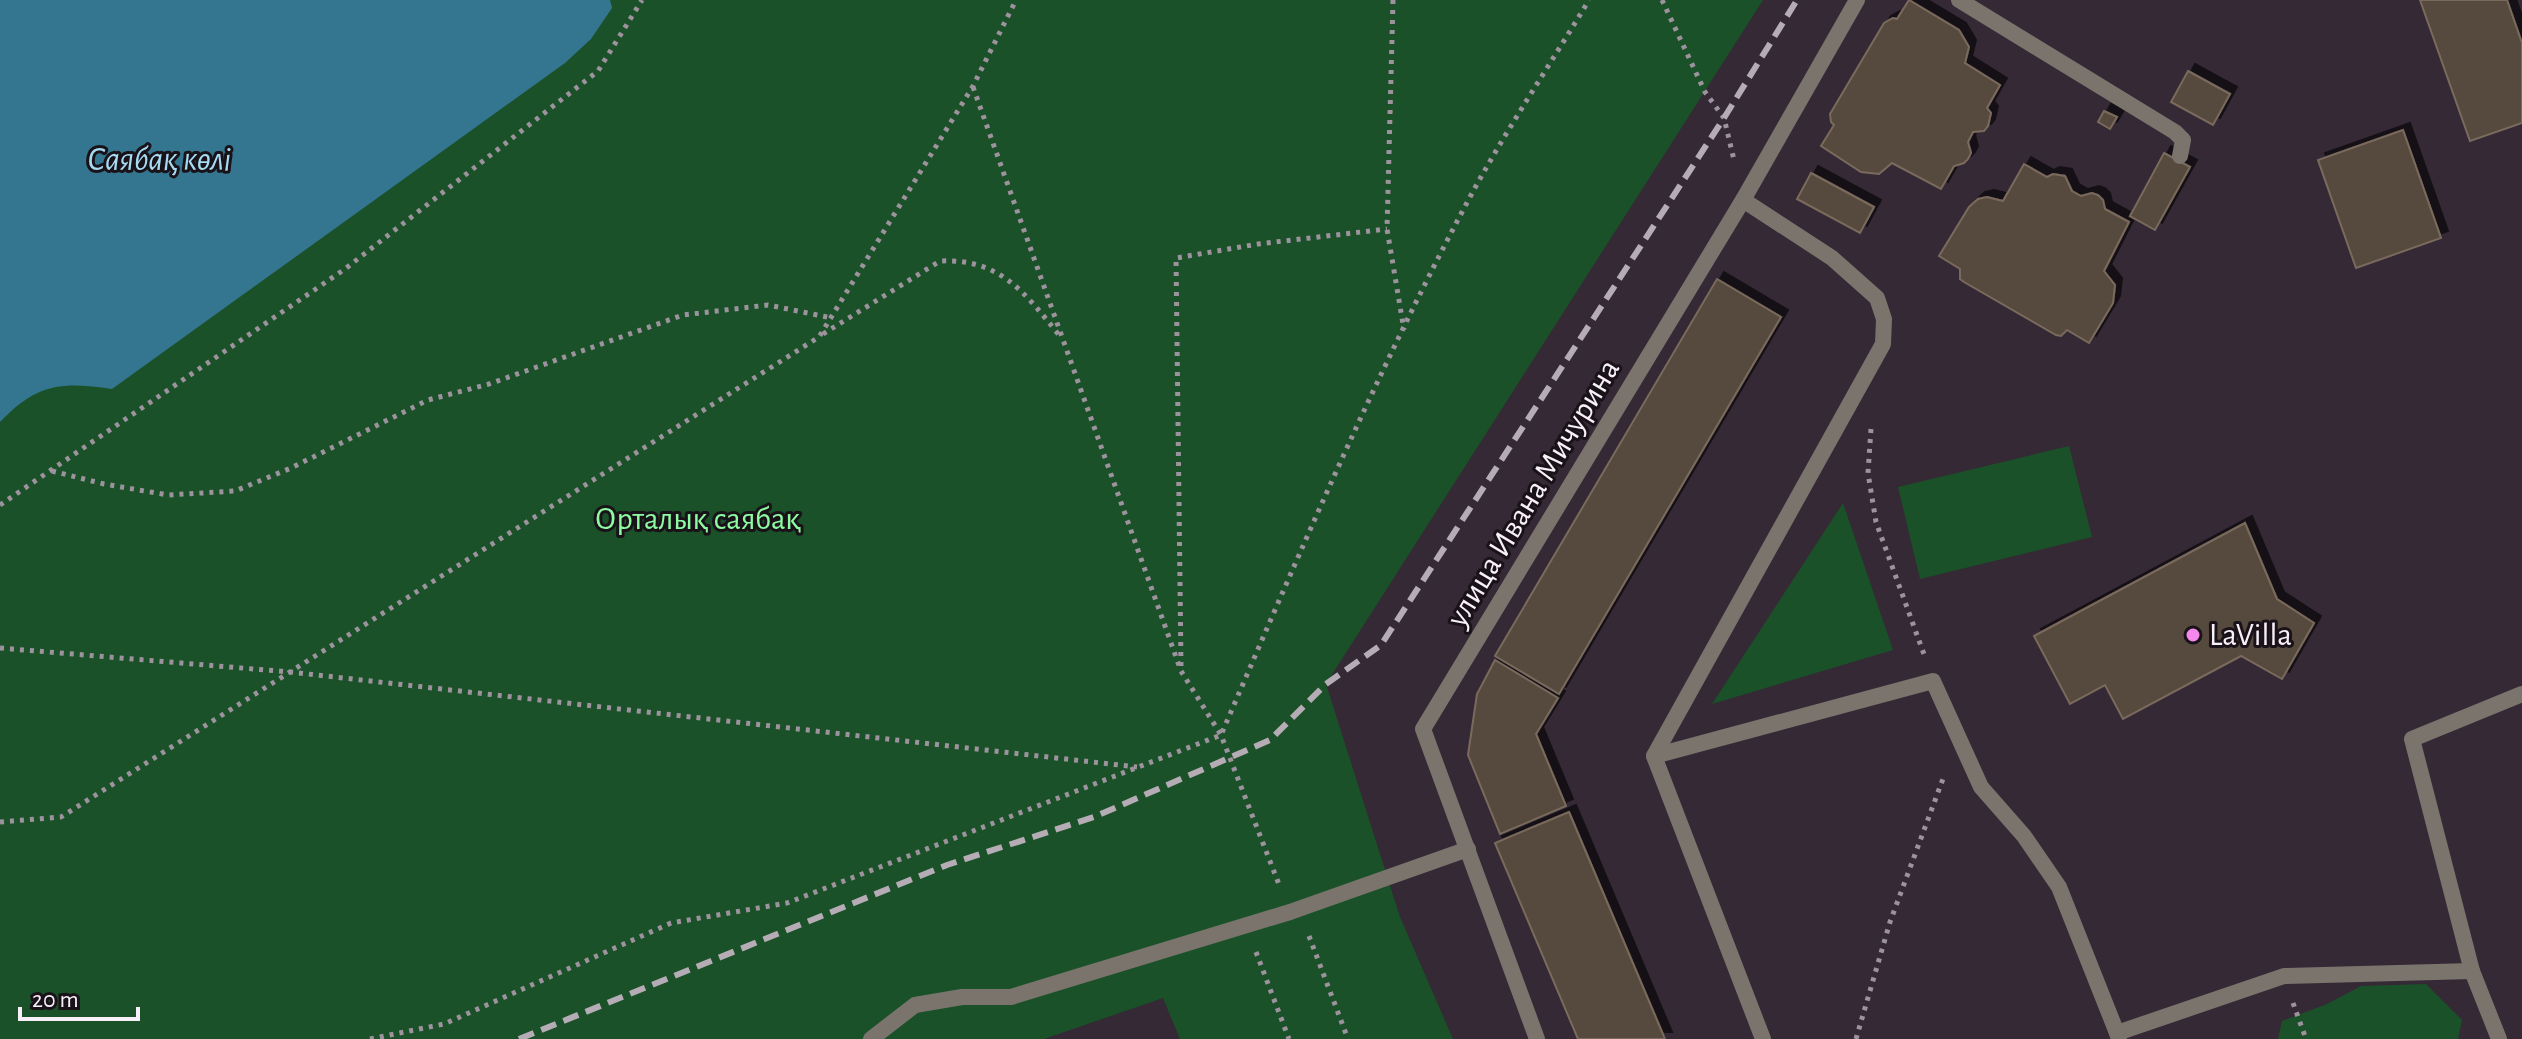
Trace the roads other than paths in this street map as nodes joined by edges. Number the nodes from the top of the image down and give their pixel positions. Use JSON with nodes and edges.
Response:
{"nodes":[{"id":1,"x":1857,"y":0,"type":"edge"},
{"id":2,"x":1959,"y":0,"type":"edge"},
{"id":3,"x":2180,"y":156,"type":"dead end"},
{"id":4,"x":1743,"y":200,"type":"junction"},
{"id":5,"x":2522,"y":694,"type":"edge"},
{"id":6,"x":1654,"y":756,"type":"junction"},
{"id":7,"x":1468,"y":849,"type":"junction"},
{"id":8,"x":2472,"y":971,"type":"junction"},
{"id":9,"x":2118,"y":1036,"type":"edge"},
{"id":10,"x":871,"y":1039,"type":"edge"},
{"id":11,"x":1537,"y":1039,"type":"edge"},
{"id":12,"x":1763,"y":1039,"type":"edge"},
{"id":13,"x":2499,"y":1039,"type":"edge"}],
"edges":[{"from":1,"to":4,"type":"street","name":"улица Ивана Мичурина"},
{"from":2,"to":3,"type":"street"},
{"from":4,"to":6,"type":"street"},
{"from":4,"to":7,"type":"street","name":"улица Ивана Мичурина"},
{"from":5,"to":8,"type":"street"},
{"from":6,"to":9,"type":"street"},
{"from":6,"to":12,"type":"street"},
{"from":7,"to":10,"type":"street"},
{"from":7,"to":11,"type":"street","name":"улица Ивана Мичурина"},
{"from":8,"to":9,"type":"street"},
{"from":8,"to":13,"type":"street"}]}
